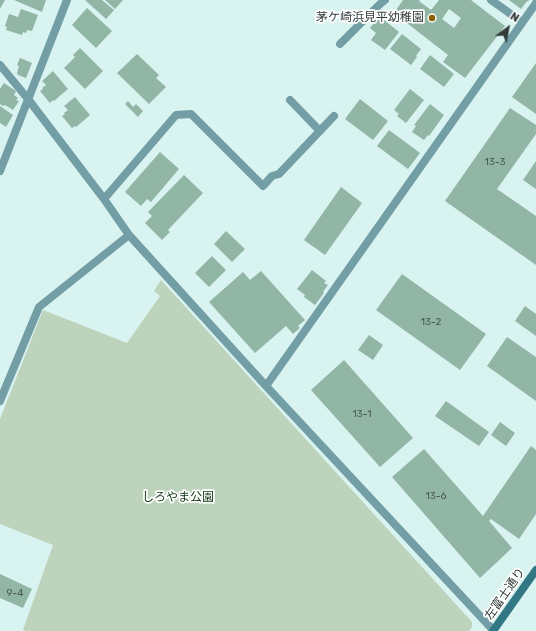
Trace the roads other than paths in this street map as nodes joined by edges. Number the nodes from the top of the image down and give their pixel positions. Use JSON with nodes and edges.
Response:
{"nodes":[{"id":1,"x":67,"y":0,"type":"edge"},
{"id":2,"x":385,"y":0,"type":"edge"},
{"id":3,"x":491,"y":0,"type":"edge"},
{"id":4,"x":536,"y":3,"type":"edge"},
{"id":5,"x":522,"y":22,"type":"junction"},
{"id":6,"x":340,"y":44,"type":"dead end"},
{"id":7,"x":0,"y":65,"type":"edge"},
{"id":8,"x":28,"y":99,"type":"junction"},
{"id":9,"x":290,"y":100,"type":"dead end"},
{"id":10,"x":334,"y":116,"type":"dead end"},
{"id":11,"x":320,"y":131,"type":"junction"},
{"id":12,"x":0,"y":171,"type":"edge"},
{"id":13,"x":104,"y":199,"type":"junction"},
{"id":14,"x":129,"y":235,"type":"junction"},
{"id":15,"x":266,"y":386,"type":"junction"},
{"id":16,"x":0,"y":401,"type":"edge"},
{"id":17,"x":536,"y":570,"type":"edge"},
{"id":18,"x":494,"y":631,"type":"edge"}],
"edges":[{"from":1,"to":8,"type":"street"},
{"from":2,"to":6,"type":"street"},
{"from":3,"to":5,"type":"street"},
{"from":4,"to":5,"type":"street"},
{"from":5,"to":15,"type":"street"},
{"from":7,"to":8,"type":"street"},
{"from":8,"to":12,"type":"street"},
{"from":8,"to":13,"type":"street"},
{"from":9,"to":11,"type":"street"},
{"from":10,"to":11,"type":"street"},
{"from":11,"to":13,"type":"street"},
{"from":13,"to":14,"type":"street"},
{"from":14,"to":15,"type":"street"},
{"from":14,"to":16,"type":"street"},
{"from":15,"to":18,"type":"street"},
{"from":17,"to":18,"type":"street","name":"左富士通り"}]}
